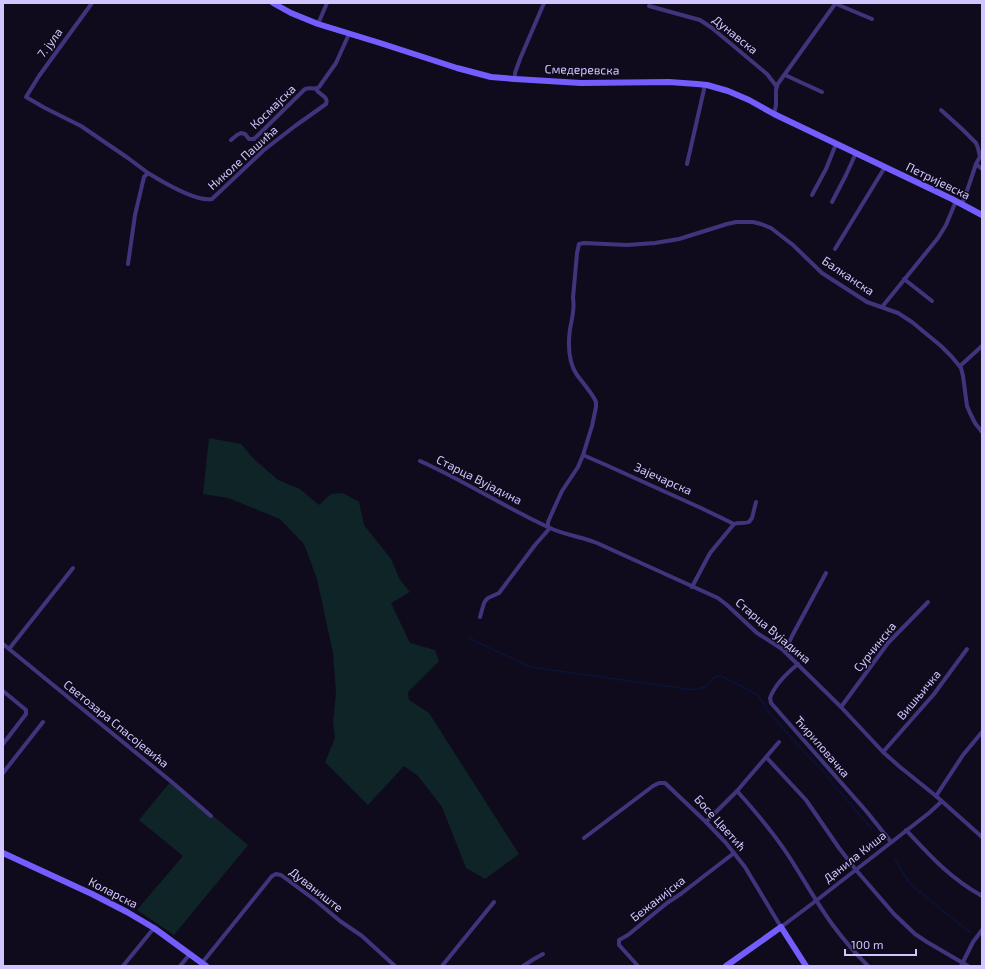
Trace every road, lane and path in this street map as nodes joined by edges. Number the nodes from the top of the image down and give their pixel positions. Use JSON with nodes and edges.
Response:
{"nodes":[{"id":1,"x":92,"y":3,"type":"edge"},
{"id":2,"x":273,"y":3,"type":"edge"},
{"id":3,"x":327,"y":3,"type":"edge"},
{"id":4,"x":544,"y":3,"type":"edge"},
{"id":5,"x":834,"y":4,"type":"edge"},
{"id":6,"x":649,"y":6,"type":"dead end"},
{"id":7,"x":872,"y":19,"type":"dead end"},
{"id":8,"x":318,"y":24,"type":"junction"},
{"id":9,"x":349,"y":34,"type":"junction"},
{"id":10,"x":785,"y":75,"type":"junction"},
{"id":11,"x":515,"y":79,"type":"junction"},
{"id":12,"x":705,"y":85,"type":"junction"},
{"id":13,"x":777,"y":87,"type":"junction"},
{"id":14,"x":316,"y":89,"type":"junction"},
{"id":15,"x":822,"y":92,"type":"dead end"},
{"id":16,"x":941,"y":110,"type":"dead end"},
{"id":17,"x":774,"y":114,"type":"junction"},
{"id":18,"x":231,"y":140,"type":"dead end"},
{"id":19,"x":836,"y":144,"type":"junction"},
{"id":20,"x":856,"y":153,"type":"junction"},
{"id":21,"x":981,"y":155,"type":"edge"},
{"id":22,"x":687,"y":164,"type":"dead end"},
{"id":23,"x":976,"y":164,"type":"junction"},
{"id":24,"x":885,"y":167,"type":"junction"},
{"id":25,"x":982,"y":169,"type":"edge"},
{"id":26,"x":148,"y":173,"type":"junction"},
{"id":27,"x":812,"y":195,"type":"dead end"},
{"id":28,"x":832,"y":202,"type":"dead end"},
{"id":29,"x":959,"y":203,"type":"junction"},
{"id":30,"x":982,"y":215,"type":"edge"},
{"id":31,"x":834,"y":249,"type":"dead end"},
{"id":32,"x":128,"y":264,"type":"dead end"},
{"id":33,"x":904,"y":279,"type":"junction"},
{"id":34,"x":932,"y":300,"type":"dead end"},
{"id":35,"x":882,"y":307,"type":"junction"},
{"id":36,"x":982,"y":346,"type":"edge"},
{"id":37,"x":960,"y":366,"type":"junction"},
{"id":38,"x":982,"y":432,"type":"edge"},
{"id":39,"x":583,"y":456,"type":"junction"},
{"id":40,"x":420,"y":461,"type":"dead end"},
{"id":41,"x":756,"y":502,"type":"dead end"},
{"id":42,"x":734,"y":524,"type":"junction"},
{"id":43,"x":549,"y":528,"type":"junction"},
{"id":44,"x":73,"y":568,"type":"dead end"},
{"id":45,"x":826,"y":573,"type":"dead end"},
{"id":46,"x":692,"y":587,"type":"junction"},
{"id":47,"x":928,"y":602,"type":"dead end"},
{"id":48,"x":480,"y":617,"type":"dead end"},
{"id":49,"x":3,"y":644,"type":"edge"},
{"id":50,"x":9,"y":649,"type":"junction"},
{"id":51,"x":967,"y":649,"type":"dead end"},
{"id":52,"x":785,"y":652,"type":"junction"},
{"id":53,"x":798,"y":664,"type":"junction"},
{"id":54,"x":3,"y":691,"type":"edge"},
{"id":55,"x":841,"y":707,"type":"junction"},
{"id":56,"x":44,"y":722,"type":"dead end"},
{"id":57,"x":982,"y":732,"type":"edge"},
{"id":58,"x":779,"y":742,"type":"dead end"},
{"id":59,"x":3,"y":744,"type":"edge"},
{"id":60,"x":883,"y":752,"type":"junction"},
{"id":61,"x":766,"y":757,"type":"junction"},
{"id":62,"x":3,"y":773,"type":"edge"},
{"id":63,"x":737,"y":791,"type":"junction"},
{"id":64,"x":936,"y":796,"type":"junction"},
{"id":65,"x":941,"y":802,"type":"junction"},
{"id":66,"x":211,"y":816,"type":"dead end"},
{"id":67,"x":706,"y":822,"type":"junction"},
{"id":68,"x":906,"y":830,"type":"junction"},
{"id":69,"x":982,"y":837,"type":"edge"},
{"id":70,"x":584,"y":838,"type":"dead end"},
{"id":71,"x":891,"y":842,"type":"junction"},
{"id":72,"x":3,"y":853,"type":"edge"},
{"id":73,"x":734,"y":853,"type":"junction"},
{"id":74,"x":856,"y":870,"type":"junction"},
{"id":75,"x":982,"y":896,"type":"edge"},
{"id":76,"x":817,"y":900,"type":"junction"},
{"id":77,"x":494,"y":902,"type":"dead end"},
{"id":78,"x":781,"y":926,"type":"junction"},
{"id":79,"x":154,"y":928,"type":"junction"},
{"id":80,"x":981,"y":932,"type":"edge"},
{"id":81,"x":190,"y":954,"type":"junction"},
{"id":82,"x":543,"y":954,"type":"dead end"},
{"id":83,"x":962,"y":964,"type":"edge"},
{"id":84,"x":204,"y":965,"type":"edge"},
{"id":85,"x":123,"y":966,"type":"edge"},
{"id":86,"x":180,"y":966,"type":"edge"},
{"id":87,"x":395,"y":966,"type":"edge"},
{"id":88,"x":442,"y":966,"type":"edge"},
{"id":89,"x":524,"y":966,"type":"edge"},
{"id":90,"x":638,"y":966,"type":"edge"},
{"id":91,"x":726,"y":966,"type":"edge"},
{"id":92,"x":806,"y":966,"type":"edge"},
{"id":93,"x":868,"y":966,"type":"edge"},
{"id":94,"x":968,"y":966,"type":"edge"}],
"edges":[{"from":1,"to":26,"type":"street","name":"7. јула"},
{"from":2,"to":8,"type":"main road","name":"Смедеревска"},
{"from":3,"to":8,"type":"street"},
{"from":4,"to":11,"type":"street"},
{"from":5,"to":7,"type":"street"},
{"from":5,"to":10,"type":"street"},
{"from":6,"to":13,"type":"street","name":"Дунавска"},
{"from":8,"to":9,"type":"main road","name":"Смедеревска"},
{"from":9,"to":11,"type":"main road","name":"Смедеревска"},
{"from":9,"to":14,"type":"street","name":"Космајска"},
{"from":10,"to":13,"type":"street"},
{"from":10,"to":15,"type":"street"},
{"from":11,"to":12,"type":"main road","name":"Смедеревска"},
{"from":12,"to":17,"type":"main road","name":"Смедеревска"},
{"from":12,"to":22,"type":"street"},
{"from":13,"to":17,"type":"street"},
{"from":14,"to":18,"type":"street","name":"Космајска"},
{"from":14,"to":26,"type":"street","name":"Николе Пашића"},
{"from":16,"to":21,"type":"street"},
{"from":17,"to":19,"type":"main road","name":"Смедеревска"},
{"from":19,"to":20,"type":"main road","name":"Смедеревска"},
{"from":19,"to":27,"type":"street"},
{"from":20,"to":24,"type":"main road","name":"Смедеревска"},
{"from":20,"to":28,"type":"street"},
{"from":21,"to":23,"type":"street"},
{"from":23,"to":25,"type":"street"},
{"from":23,"to":29,"type":"street"},
{"from":24,"to":29,"type":"main road","name":"Петријевска"},
{"from":24,"to":31,"type":"street"},
{"from":26,"to":32,"type":"street"},
{"from":29,"to":30,"type":"main road","name":"Петријевска"},
{"from":29,"to":33,"type":"street"},
{"from":33,"to":34,"type":"street"},
{"from":33,"to":35,"type":"street"},
{"from":35,"to":37,"type":"street","name":"Балканска"},
{"from":35,"to":39,"type":"street","name":"Балканска"},
{"from":36,"to":37,"type":"street"},
{"from":37,"to":38,"type":"street"},
{"from":39,"to":42,"type":"street","name":"Зајечарска"},
{"from":39,"to":43,"type":"street"},
{"from":40,"to":43,"type":"street","name":"Старца Вујадина"},
{"from":41,"to":42,"type":"street"},
{"from":42,"to":46,"type":"street"},
{"from":43,"to":46,"type":"street","name":"Старца Вујадина"},
{"from":43,"to":48,"type":"street"},
{"from":44,"to":50,"type":"street"},
{"from":45,"to":52,"type":"street"},
{"from":46,"to":52,"type":"street","name":"Старца Вујадина"},
{"from":47,"to":55,"type":"street","name":"Сурчинска"},
{"from":49,"to":50,"type":"street","name":"Светозара Спасојевића"},
{"from":50,"to":66,"type":"street","name":"Светозара Спасојевића"},
{"from":51,"to":60,"type":"street","name":"Вишњичка"},
{"from":52,"to":53,"type":"street","name":"Старца Вујадина"},
{"from":53,"to":55,"type":"street","name":"Старца Вујадина"},
{"from":53,"to":71,"type":"street","name":"Ћириловачка"},
{"from":54,"to":59,"type":"street"},
{"from":55,"to":60,"type":"street","name":"Старца Вујадина"},
{"from":56,"to":62,"type":"street"},
{"from":57,"to":64,"type":"street"},
{"from":58,"to":61,"type":"street"},
{"from":60,"to":64,"type":"street","name":"Старца Вујадина"},
{"from":61,"to":63,"type":"street"},
{"from":61,"to":74,"type":"street"},
{"from":63,"to":67,"type":"street"},
{"from":63,"to":76,"type":"street"},
{"from":64,"to":65,"type":"street","name":"Старца Вујадина"},
{"from":65,"to":68,"type":"street","name":"Данила Киша"},
{"from":65,"to":69,"type":"street","name":"Старца Вујадина"},
{"from":67,"to":70,"type":"street","name":"Босе Цветић"},
{"from":67,"to":73,"type":"street","name":"Босе Цветић"},
{"from":68,"to":71,"type":"street","name":"Данила Киша"},
{"from":68,"to":75,"type":"street"},
{"from":71,"to":74,"type":"street","name":"Данила Киша"},
{"from":72,"to":79,"type":"main road","name":"Коларска"},
{"from":73,"to":78,"type":"street","name":"Босе Цветић"},
{"from":73,"to":90,"type":"street","name":"Бежанијска"},
{"from":74,"to":76,"type":"street","name":"Данила Киша"},
{"from":74,"to":83,"type":"street"},
{"from":76,"to":78,"type":"street","name":"Данила Киша"},
{"from":76,"to":93,"type":"street"},
{"from":77,"to":88,"type":"street"},
{"from":78,"to":91,"type":"main road"},
{"from":78,"to":92,"type":"main road","name":"Босе Цветић"},
{"from":79,"to":81,"type":"main road","name":"Коларска"},
{"from":79,"to":85,"type":"street"},
{"from":80,"to":83,"type":"street"},
{"from":81,"to":84,"type":"main road","name":"Коларска"},
{"from":81,"to":86,"type":"street"},
{"from":82,"to":89,"type":"street"},
{"from":83,"to":94,"type":"street"},
{"from":84,"to":87,"type":"street","name":"Дуваниште"}]}
